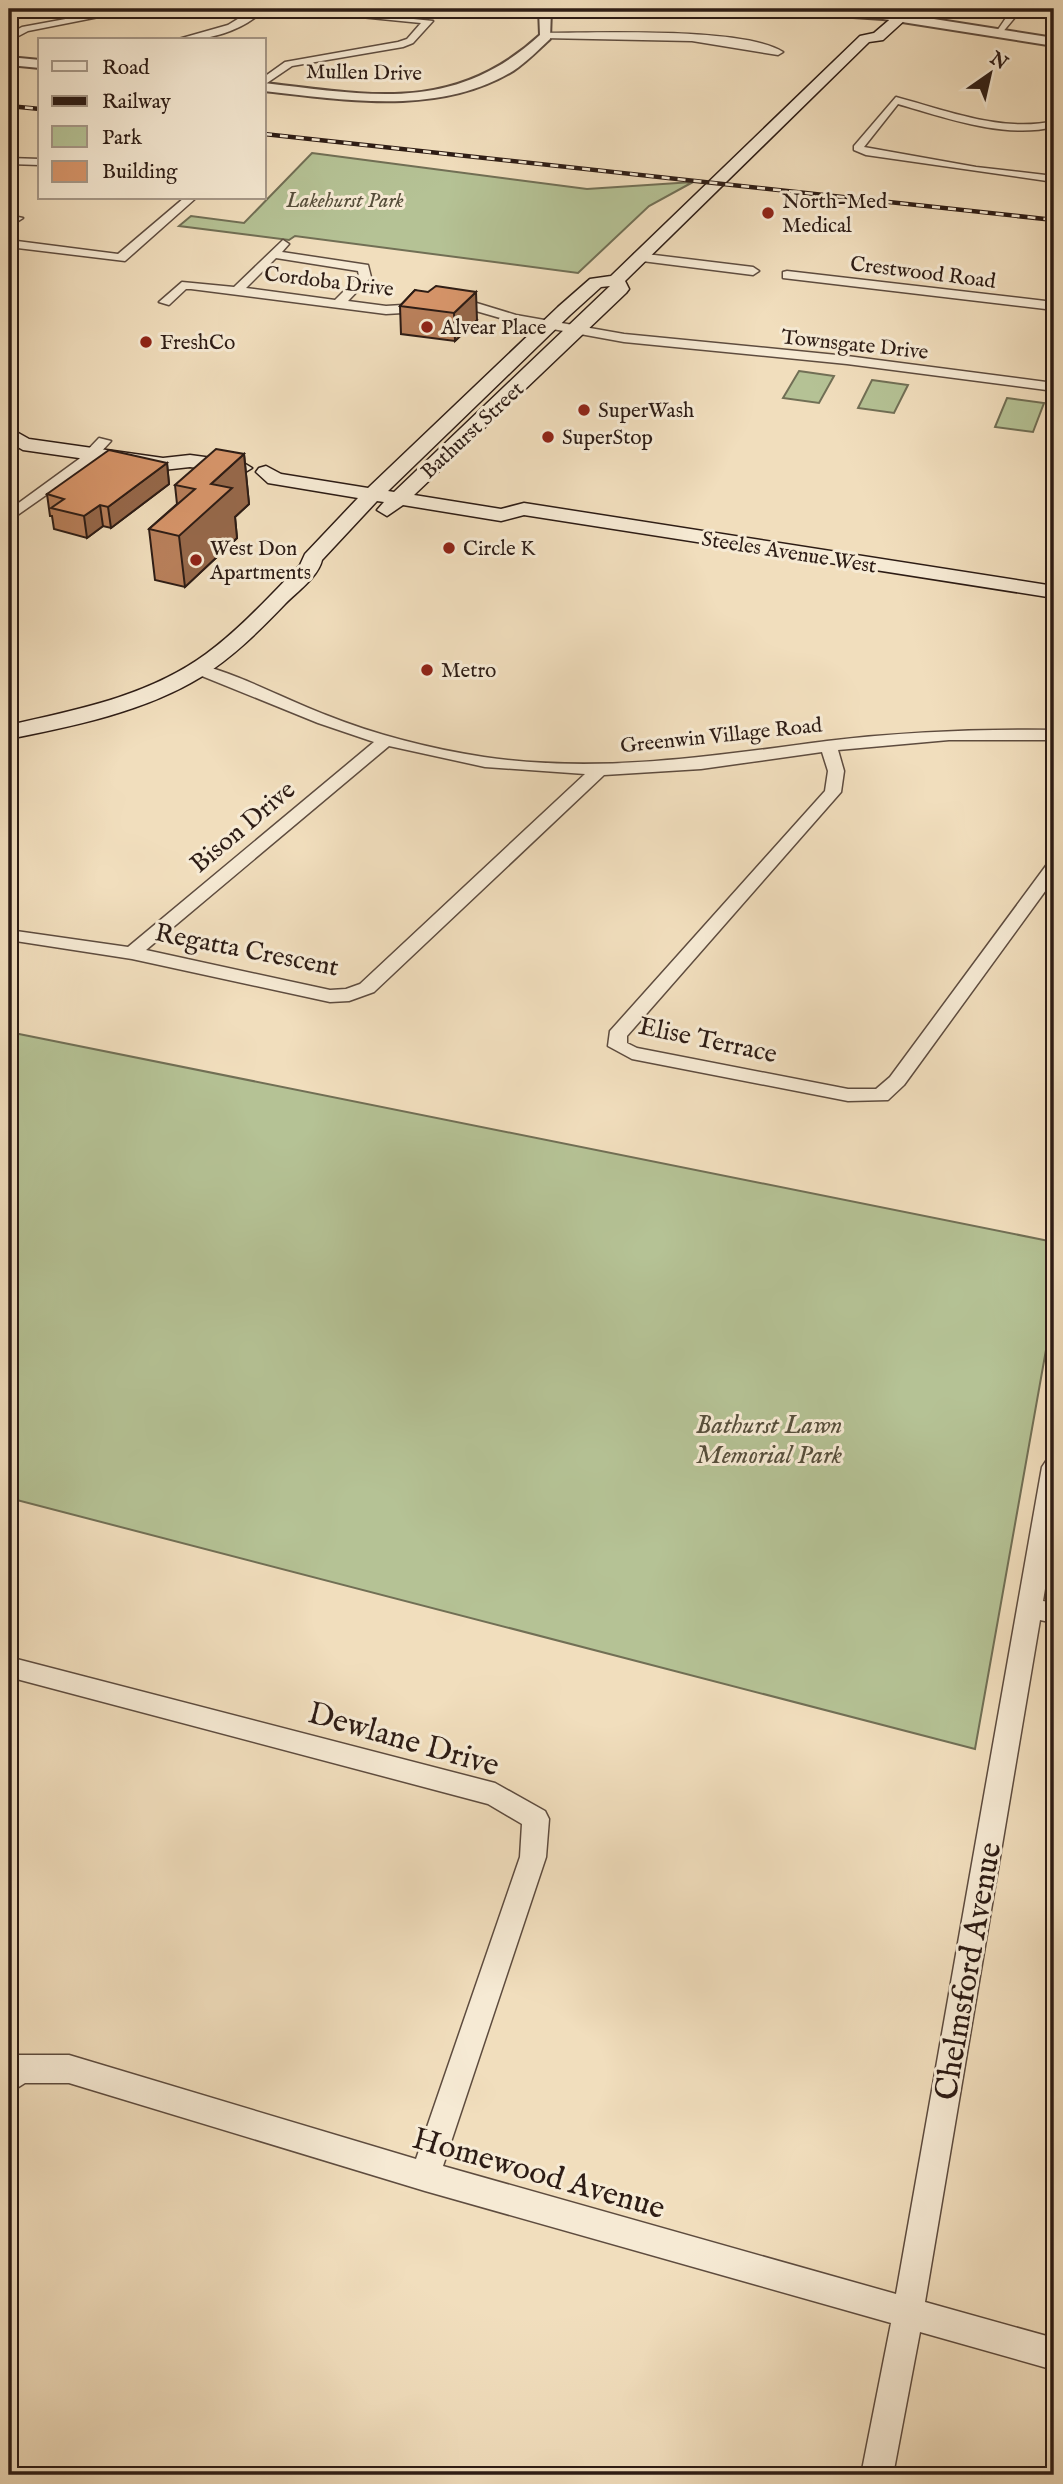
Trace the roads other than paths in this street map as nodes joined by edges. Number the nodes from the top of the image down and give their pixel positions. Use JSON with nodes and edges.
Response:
{"nodes":[{"id":1,"x":134,"y":9,"type":"edge"},
{"id":2,"x":260,"y":9,"type":"edge"},
{"id":3,"x":285,"y":9,"type":"edge"},
{"id":4,"x":545,"y":9,"type":"edge"},
{"id":5,"x":793,"y":9,"type":"edge"},
{"id":6,"x":1017,"y":9,"type":"edge"},
{"id":7,"x":883,"y":14,"type":"edge"},
{"id":8,"x":903,"y":16,"type":"edge"},
{"id":9,"x":999,"y":32,"type":"junction"},
{"id":10,"x":546,"y":36,"type":"junction"},
{"id":11,"x":9,"y":38,"type":"edge"},
{"id":12,"x":190,"y":38,"type":"edge"},
{"id":13,"x":865,"y":39,"type":"junction"},
{"id":14,"x":1054,"y":42,"type":"edge"},
{"id":15,"x":778,"y":52,"type":"dead end"},
{"id":16,"x":9,"y":61,"type":"edge"},
{"id":17,"x":38,"y":64,"type":"edge"},
{"id":18,"x":266,"y":83,"type":"edge"},
{"id":19,"x":266,"y":85,"type":"edge"},
{"id":20,"x":1054,"y":124,"type":"edge"},
{"id":21,"x":9,"y":162,"type":"edge"},
{"id":22,"x":38,"y":162,"type":"edge"},
{"id":23,"x":1054,"y":179,"type":"edge"},
{"id":24,"x":188,"y":200,"type":"edge"},
{"id":25,"x":283,"y":243,"type":"dead end"},
{"id":26,"x":9,"y":244,"type":"edge"},
{"id":27,"x":273,"y":254,"type":"junction"},
{"id":28,"x":638,"y":257,"type":"junction"},
{"id":29,"x":753,"y":271,"type":"dead end"},
{"id":30,"x":787,"y":275,"type":"dead end"},
{"id":31,"x":616,"y":279,"type":"junction"},
{"id":32,"x":238,"y":290,"type":"junction"},
{"id":33,"x":165,"y":302,"type":"dead end"},
{"id":34,"x":339,"y":303,"type":"junction"},
{"id":35,"x":1054,"y":306,"type":"edge"},
{"id":36,"x":554,"y":321,"type":"junction"},
{"id":37,"x":582,"y":326,"type":"junction"},
{"id":38,"x":1054,"y":387,"type":"edge"},
{"id":39,"x":11,"y":435,"type":"edge"},
{"id":40,"x":99,"y":447,"type":"junction"},
{"id":41,"x":266,"y":472,"type":"junction"},
{"id":42,"x":387,"y":481,"type":"junction"},
{"id":43,"x":414,"y":485,"type":"junction"},
{"id":44,"x":371,"y":495,"type":"junction"},
{"id":45,"x":397,"y":500,"type":"junction"},
{"id":46,"x":524,"y":509,"type":"junction"},
{"id":47,"x":9,"y":517,"type":"edge"},
{"id":48,"x":310,"y":567,"type":"junction"},
{"id":49,"x":1054,"y":592,"type":"edge"},
{"id":50,"x":198,"y":669,"type":"junction"},
{"id":51,"x":9,"y":733,"type":"edge"},
{"id":52,"x":1054,"y":735,"type":"edge"},
{"id":53,"x":386,"y":740,"type":"junction"},
{"id":54,"x":829,"y":746,"type":"junction"},
{"id":55,"x":599,"y":770,"type":"junction"},
{"id":56,"x":1054,"y":867,"type":"edge"},
{"id":57,"x":9,"y":935,"type":"edge"},
{"id":58,"x":132,"y":953,"type":"junction"},
{"id":59,"x":1054,"y":1467,"type":"edge"},
{"id":60,"x":1043,"y":1610,"type":"edge"},
{"id":61,"x":9,"y":1667,"type":"edge"},
{"id":62,"x":9,"y":2079,"type":"edge"},
{"id":63,"x":425,"y":2176,"type":"junction"},
{"id":64,"x":908,"y":2314,"type":"junction"},
{"id":65,"x":1054,"y":2354,"type":"edge"},
{"id":66,"x":877,"y":2475,"type":"edge"}],
"edges":[{"from":1,"to":11,"type":"street"},
{"from":2,"to":12,"type":"street"},
{"from":3,"to":18,"type":"street"},
{"from":4,"to":10,"type":"street"},
{"from":5,"to":7,"type":"street"},
{"from":6,"to":9,"type":"street"},
{"from":7,"to":8,"type":"street"},
{"from":7,"to":13,"type":"main road","name":"Bathurst Street"},
{"from":8,"to":9,"type":"street"},
{"from":8,"to":13,"type":"main road","name":"Bathurst Street"},
{"from":9,"to":14,"type":"street"},
{"from":10,"to":15,"type":"street"},
{"from":10,"to":19,"type":"street","name":"Mullen Drive"},
{"from":13,"to":28,"type":"main road","name":"Bathurst Street"},
{"from":16,"to":17,"type":"street"},
{"from":20,"to":23,"type":"street"},
{"from":21,"to":22,"type":"street"},
{"from":24,"to":26,"type":"street"},
{"from":25,"to":27,"type":"street"},
{"from":27,"to":32,"type":"street"},
{"from":27,"to":34,"type":"street"},
{"from":28,"to":29,"type":"street"},
{"from":28,"to":31,"type":"main road","name":"Bathurst Street"},
{"from":30,"to":35,"type":"street","name":"Crestwood Road"},
{"from":31,"to":36,"type":"main road","name":"Bathurst Street"},
{"from":31,"to":37,"type":"main road","name":"Bathurst Street"},
{"from":32,"to":33,"type":"street","name":"Cordoba Drive"},
{"from":32,"to":34,"type":"street","name":"Cordoba Drive"},
{"from":34,"to":36,"type":"street","name":"Cordoba Drive"},
{"from":36,"to":37,"type":"street","name":"Townsgate Drive"},
{"from":36,"to":42,"type":"main road","name":"Bathurst Street"},
{"from":37,"to":38,"type":"street","name":"Townsgate Drive"},
{"from":37,"to":43,"type":"main road","name":"Bathurst Street"},
{"from":39,"to":40,"type":"main road","name":"Steeles Avenue West"},
{"from":40,"to":41,"type":"main road","name":"Steeles Avenue West"},
{"from":40,"to":47,"type":"street"},
{"from":41,"to":42,"type":"main road","name":"Steeles Avenue West"},
{"from":41,"to":44,"type":"main road","name":"Steeles Avenue West"},
{"from":42,"to":43,"type":"main road","name":"Steeles Avenue West"},
{"from":42,"to":44,"type":"main road","name":"Bathurst Street"},
{"from":43,"to":45,"type":"main road","name":"Bathurst Street"},
{"from":43,"to":46,"type":"main road","name":"Steeles Avenue West"},
{"from":44,"to":45,"type":"main road","name":"Steeles Avenue West"},
{"from":44,"to":48,"type":"main road","name":"Bathurst Street"},
{"from":45,"to":46,"type":"main road","name":"Steeles Avenue West"},
{"from":45,"to":48,"type":"main road","name":"Bathurst Street"},
{"from":46,"to":49,"type":"main road","name":"Steeles Avenue West"},
{"from":48,"to":50,"type":"main road","name":"Bathurst Street"},
{"from":50,"to":51,"type":"main road","name":"Bathurst Street"},
{"from":50,"to":53,"type":"street","name":"Greenwin Village Road"},
{"from":52,"to":54,"type":"street","name":"Greenwin Village Road"},
{"from":53,"to":55,"type":"street","name":"Greenwin Village Road"},
{"from":53,"to":58,"type":"street","name":"Bison Drive"},
{"from":54,"to":55,"type":"street","name":"Greenwin Village Road"},
{"from":54,"to":56,"type":"street","name":"Elise Terrace"},
{"from":55,"to":58,"type":"street","name":"Regatta Crescent"},
{"from":57,"to":58,"type":"street","name":"Regatta Crescent"},
{"from":59,"to":60,"type":"street","name":"Chelmsford Avenue"},
{"from":60,"to":64,"type":"street","name":"Chelmsford Avenue"},
{"from":61,"to":63,"type":"street","name":"Dewlane Drive"},
{"from":62,"to":63,"type":"street","name":"Homewood Avenue"},
{"from":63,"to":64,"type":"street","name":"Homewood Avenue"},
{"from":64,"to":65,"type":"street","name":"Homewood Avenue"},
{"from":64,"to":66,"type":"street","name":"Chelmsford Avenue"}]}
